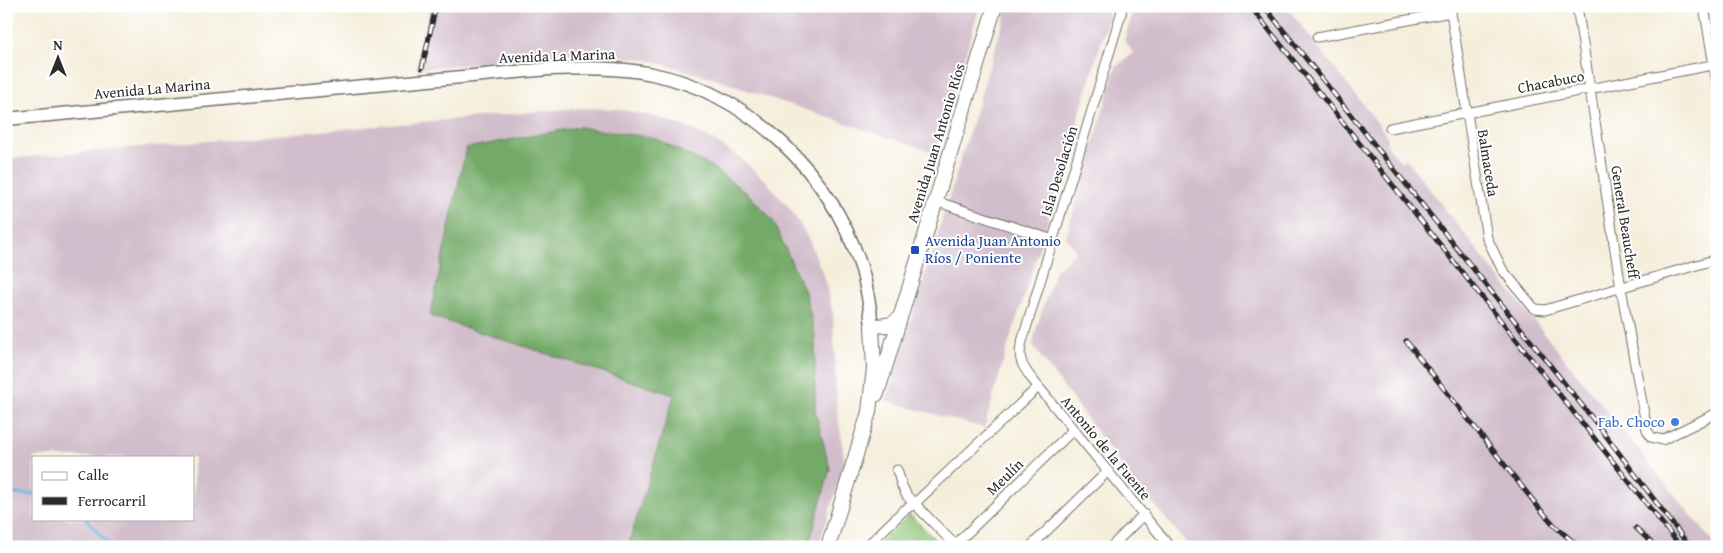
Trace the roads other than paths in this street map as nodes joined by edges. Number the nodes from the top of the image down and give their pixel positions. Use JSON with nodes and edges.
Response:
{"nodes":[{"id":1,"x":995,"y":6,"type":"edge"},
{"id":2,"x":1577,"y":6,"type":"edge"},
{"id":3,"x":1704,"y":6,"type":"edge"},
{"id":4,"x":1450,"y":9,"type":"edge"},
{"id":5,"x":1121,"y":10,"type":"edge"},
{"id":6,"x":1317,"y":37,"type":"dead end"},
{"id":7,"x":1715,"y":64,"type":"edge"},
{"id":8,"x":1717,"y":84,"type":"edge"},
{"id":9,"x":1590,"y":88,"type":"junction"},
{"id":10,"x":1466,"y":113,"type":"junction"},
{"id":11,"x":6,"y":119,"type":"edge"},
{"id":12,"x":1390,"y":128,"type":"dead end"},
{"id":13,"x":935,"y":201,"type":"junction"},
{"id":14,"x":1053,"y":240,"type":"junction"},
{"id":15,"x":1717,"y":258,"type":"edge"},
{"id":16,"x":1622,"y":288,"type":"junction"},
{"id":17,"x":901,"y":315,"type":"junction"},
{"id":18,"x":872,"y":326,"type":"junction"},
{"id":19,"x":1022,"y":365,"type":"joint"},
{"id":20,"x":1038,"y":387,"type":"junction"},
{"id":21,"x":1717,"y":413,"type":"edge"},
{"id":22,"x":866,"y":425,"type":"junction"},
{"id":23,"x":1073,"y":430,"type":"junction"},
{"id":24,"x":897,"y":470,"type":"dead end"},
{"id":25,"x":1108,"y":471,"type":"junction"},
{"id":26,"x":914,"y":504,"type":"junction"},
{"id":27,"x":1144,"y":514,"type":"junction"},
{"id":28,"x":956,"y":546,"type":"edge"},
{"id":29,"x":828,"y":547,"type":"edge"},
{"id":30,"x":866,"y":547,"type":"edge"},
{"id":31,"x":1030,"y":547,"type":"edge"},
{"id":32,"x":1111,"y":547,"type":"edge"},
{"id":33,"x":1170,"y":547,"type":"edge"}],
"edges":[{"from":1,"to":13,"type":"main road","name":"Avenida Juan Antonio Ríos"},
{"from":2,"to":9,"type":"street","name":"General Beaucheff"},
{"from":3,"to":7,"type":"street"},
{"from":4,"to":6,"type":"street"},
{"from":4,"to":10,"type":"street","name":"Balmaceda"},
{"from":5,"to":14,"type":"street","name":"Isla Desolación"},
{"from":7,"to":8,"type":"street"},
{"from":7,"to":9,"type":"street","name":"Chacabuco"},
{"from":9,"to":10,"type":"street","name":"Chacabuco"},
{"from":9,"to":16,"type":"street","name":"General Beaucheff"},
{"from":10,"to":12,"type":"street","name":"Chacabuco"},
{"from":10,"to":16,"type":"street","name":"Balmaceda"},
{"from":11,"to":18,"type":"main road","name":"Avenida La Marina"},
{"from":13,"to":14,"type":"street"},
{"from":13,"to":17,"type":"main road","name":"Avenida Juan Antonio Ríos"},
{"from":14,"to":19,"type":"street","name":"Isla Desolación"},
{"from":15,"to":16,"type":"street"},
{"from":16,"to":21,"type":"street","name":"General Beaucheff"},
{"from":17,"to":18,"type":"main road"},
{"from":17,"to":22,"type":"main road","name":"Avenida Juan Antonio Ríos"},
{"from":18,"to":22,"type":"main road","name":"Avenida La Marina"},
{"from":19,"to":20,"type":"street","name":"Antonio de la Fuente"},
{"from":20,"to":23,"type":"street","name":"Antonio de la Fuente"},
{"from":20,"to":26,"type":"street"},
{"from":22,"to":29,"type":"main road"},
{"from":23,"to":25,"type":"street","name":"Antonio de la Fuente"},
{"from":23,"to":28,"type":"street","name":"Meulín"},
{"from":24,"to":26,"type":"street"},
{"from":25,"to":27,"type":"street","name":"Antonio de la Fuente"},
{"from":25,"to":31,"type":"street"},
{"from":26,"to":28,"type":"street"},
{"from":26,"to":30,"type":"street"},
{"from":27,"to":32,"type":"street"},
{"from":27,"to":33,"type":"street","name":"Antonio de la Fuente"}]}
